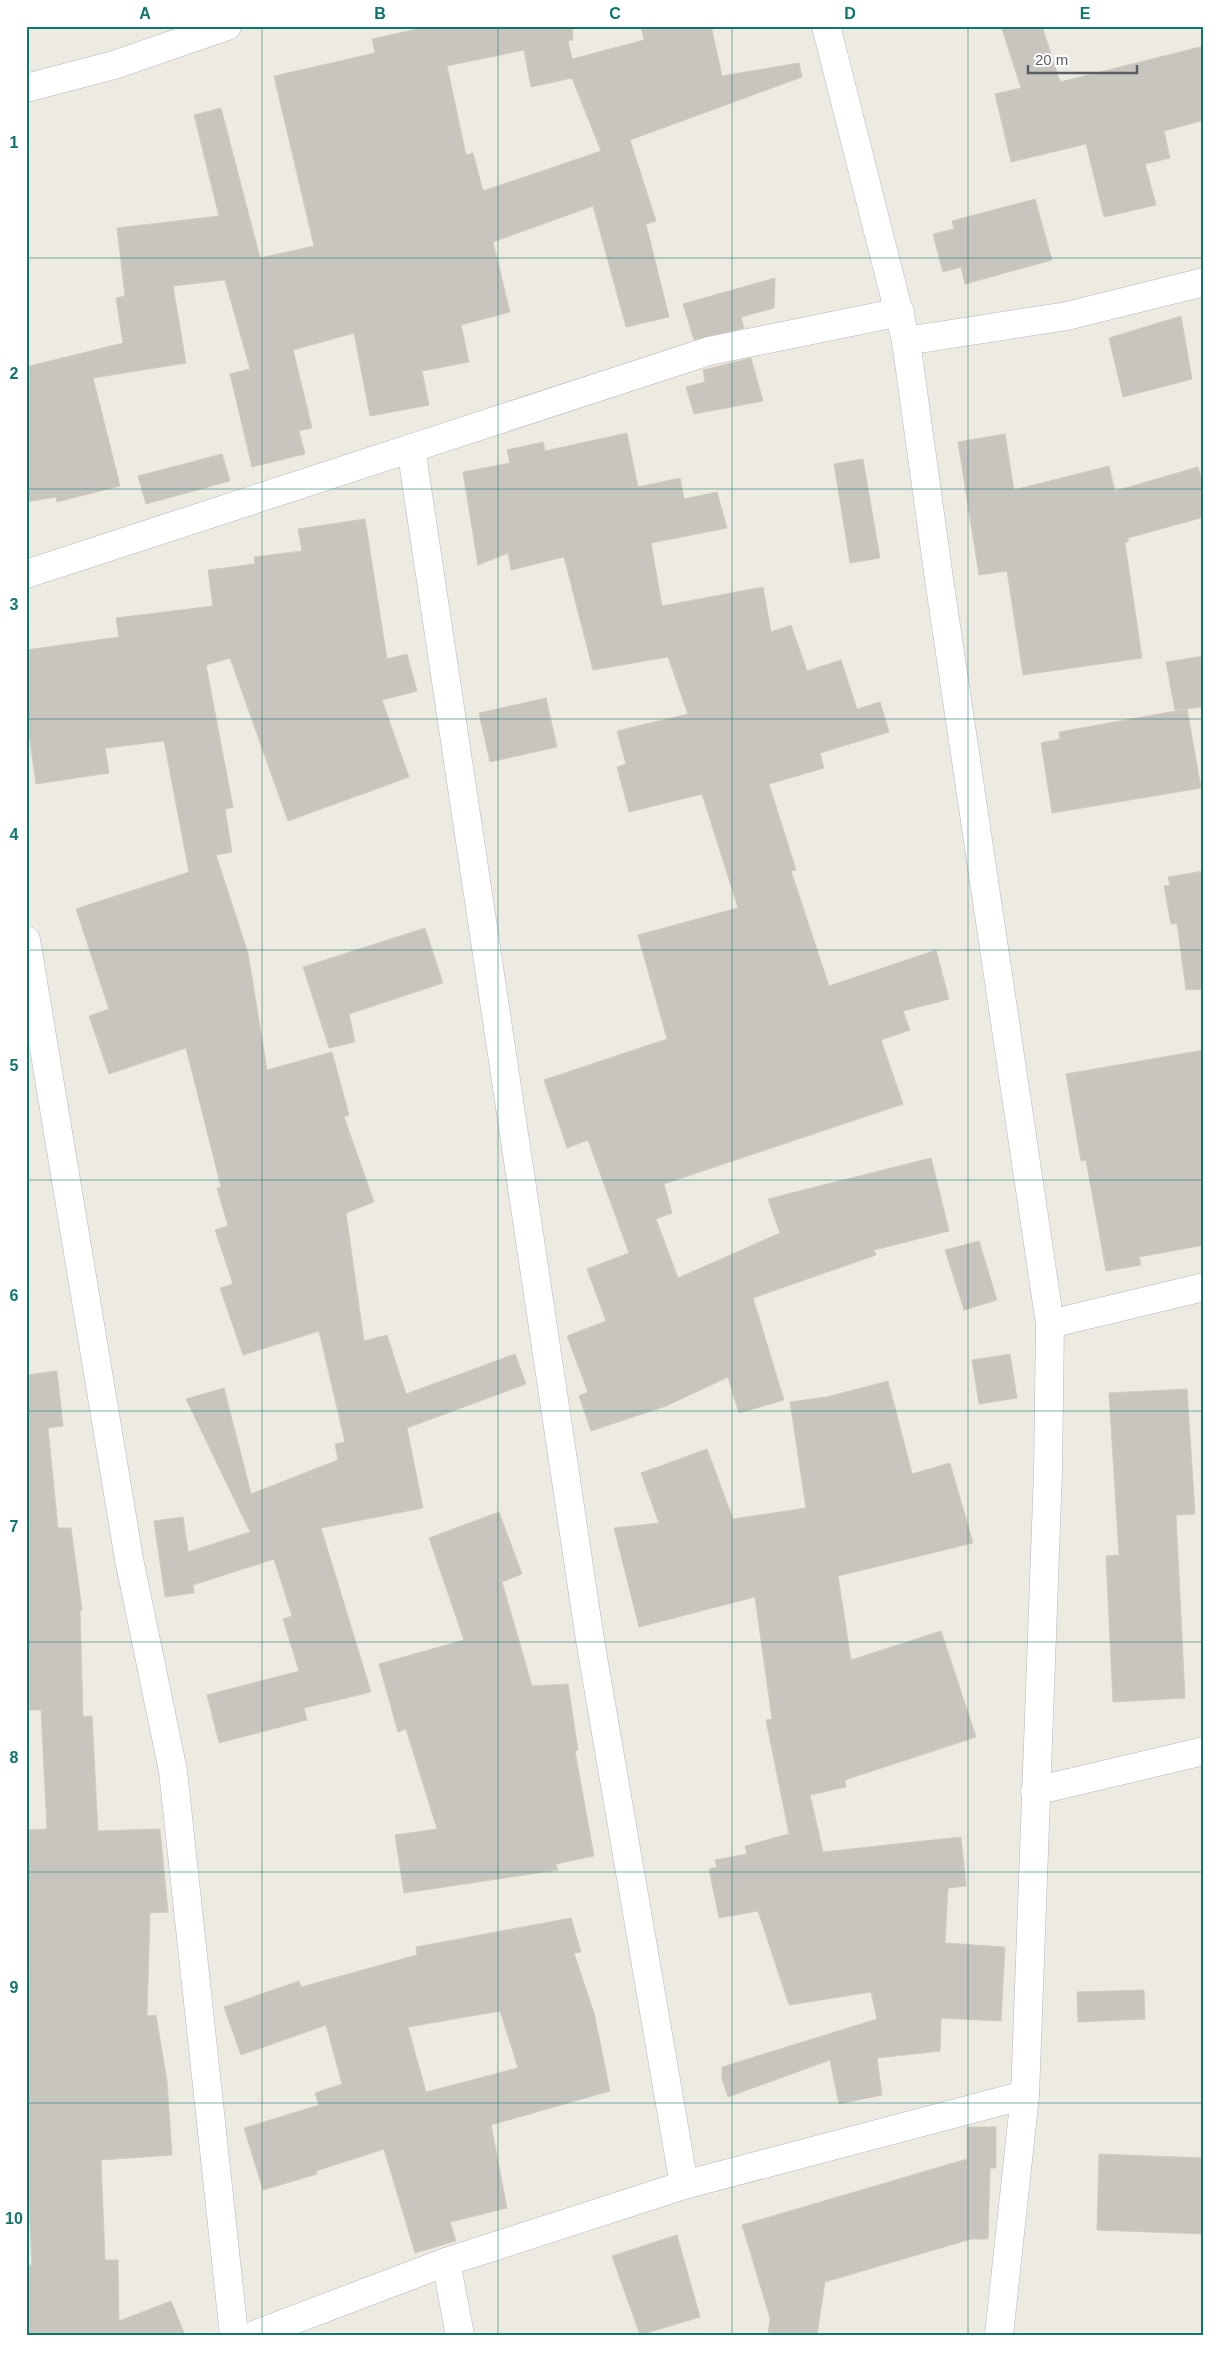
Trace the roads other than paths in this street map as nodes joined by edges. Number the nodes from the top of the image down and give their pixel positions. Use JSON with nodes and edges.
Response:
{"nodes":[{"id":1,"x":227,"y":26,"type":"edge"},
{"id":2,"x":826,"y":26,"type":"edge"},
{"id":3,"x":26,"y":88,"type":"edge"},
{"id":4,"x":1204,"y":282,"type":"edge"},
{"id":5,"x":900,"y":312,"type":"junction"},
{"id":6,"x":906,"y":341,"type":"junction"},
{"id":7,"x":411,"y":448,"type":"junction"},
{"id":8,"x":26,"y":574,"type":"edge"},
{"id":9,"x":26,"y":940,"type":"edge"},
{"id":10,"x":1204,"y":1287,"type":"edge"},
{"id":11,"x":1050,"y":1324,"type":"junction"},
{"id":12,"x":1204,"y":1751,"type":"edge"},
{"id":13,"x":1035,"y":1791,"type":"junction"},
{"id":14,"x":1025,"y":2095,"type":"junction"},
{"id":15,"x":684,"y":2185,"type":"junction"},
{"id":16,"x":446,"y":2262,"type":"junction"},
{"id":17,"x":234,"y":2335,"type":"edge"},
{"id":18,"x":254,"y":2335,"type":"edge"},
{"id":19,"x":460,"y":2335,"type":"edge"},
{"id":20,"x":999,"y":2335,"type":"edge"}],
"edges":[{"from":1,"to":3,"type":"street"},
{"from":2,"to":5,"type":"street"},
{"from":4,"to":6,"type":"street"},
{"from":5,"to":6,"type":"street"},
{"from":5,"to":7,"type":"street"},
{"from":6,"to":11,"type":"street"},
{"from":7,"to":8,"type":"street"},
{"from":7,"to":15,"type":"street"},
{"from":9,"to":17,"type":"street"},
{"from":10,"to":11,"type":"street"},
{"from":11,"to":13,"type":"street"},
{"from":12,"to":13,"type":"street"},
{"from":13,"to":14,"type":"street"},
{"from":14,"to":15,"type":"street"},
{"from":14,"to":20,"type":"street"},
{"from":15,"to":16,"type":"street"},
{"from":16,"to":18,"type":"street"},
{"from":16,"to":19,"type":"street"}]}
